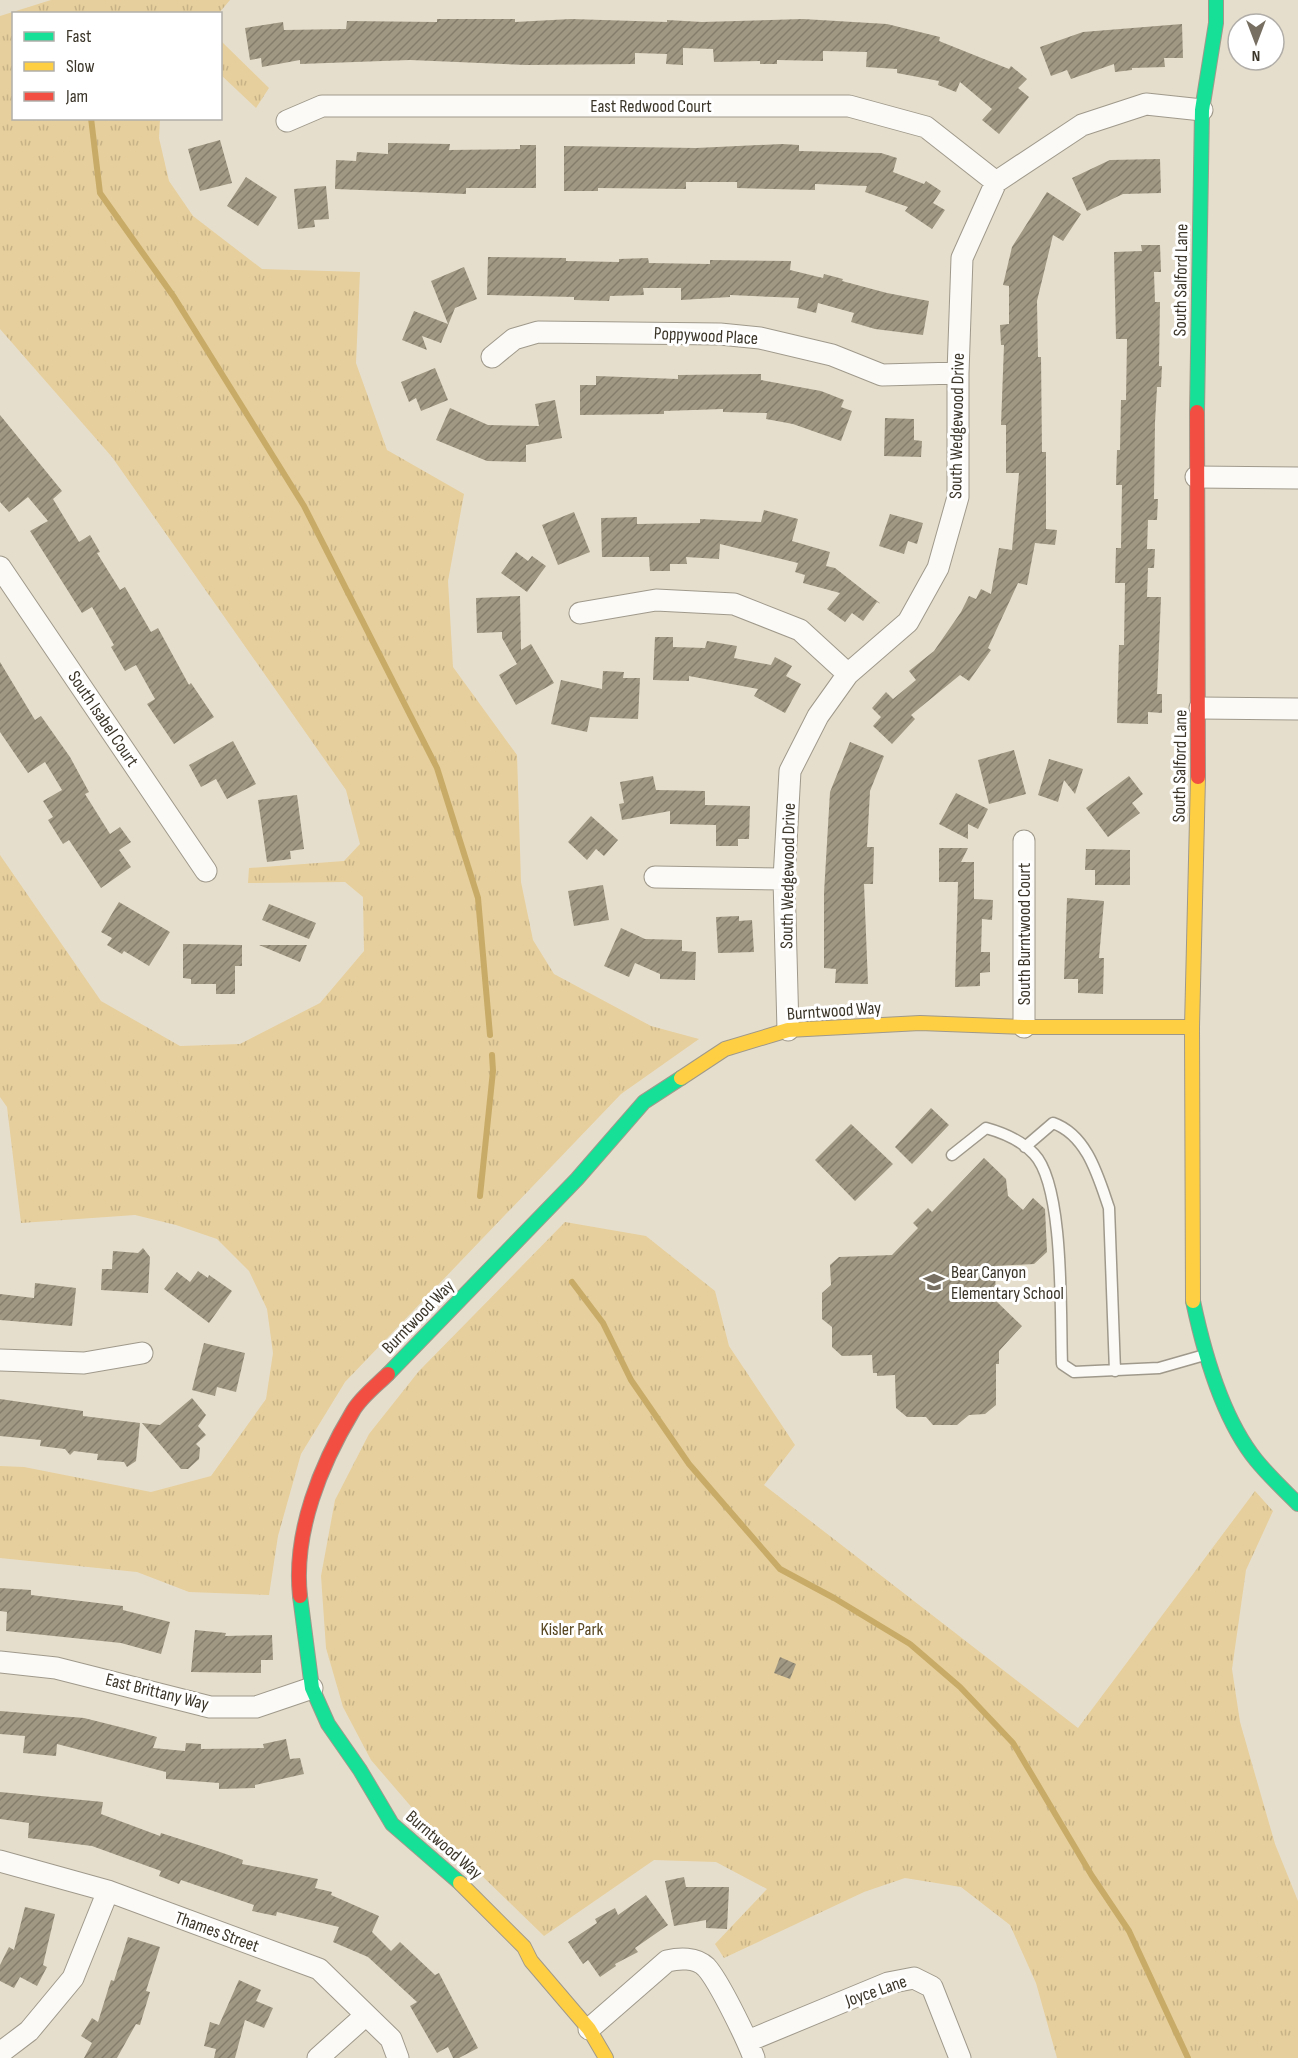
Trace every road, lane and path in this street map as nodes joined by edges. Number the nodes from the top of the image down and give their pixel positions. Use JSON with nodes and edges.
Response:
{"nodes":[{"id":1,"x":1216,"y":0,"type":"edge"},
{"id":2,"x":1202,"y":110,"type":"junction"},
{"id":3,"x":287,"y":121,"type":"dead end"},
{"id":4,"x":996,"y":182,"type":"junction"},
{"id":5,"x":492,"y":357,"type":"dead end"},
{"id":6,"x":958,"y":373,"type":"junction"},
{"id":7,"x":1196,"y":477,"type":"junction"},
{"id":8,"x":1298,"y":478,"type":"edge"},
{"id":9,"x":0,"y":567,"type":"edge"},
{"id":10,"x":580,"y":613,"type":"dead end"},
{"id":11,"x":848,"y":674,"type":"junction"},
{"id":12,"x":1200,"y":708,"type":"junction"},
{"id":13,"x":1298,"y":709,"type":"edge"},
{"id":14,"x":1024,"y":841,"type":"dead end"},
{"id":15,"x":206,"y":871,"type":"dead end"},
{"id":16,"x":655,"y":877,"type":"dead end"},
{"id":17,"x":784,"y":879,"type":"junction"},
{"id":18,"x":1024,"y":1027,"type":"junction"},
{"id":19,"x":1192,"y":1027,"type":"junction"},
{"id":20,"x":788,"y":1030,"type":"junction"},
{"id":21,"x":1025,"y":1147,"type":"junction"},
{"id":22,"x":952,"y":1155,"type":"dead end"},
{"id":23,"x":142,"y":1353,"type":"dead end"},
{"id":24,"x":1204,"y":1355,"type":"junction"},
{"id":25,"x":0,"y":1360,"type":"edge"},
{"id":26,"x":1115,"y":1371,"type":"junction"},
{"id":27,"x":1298,"y":1504,"type":"edge"},
{"id":28,"x":0,"y":1662,"type":"edge"},
{"id":29,"x":312,"y":1688,"type":"junction"},
{"id":30,"x":0,"y":1861,"type":"edge"},
{"id":31,"x":108,"y":1891,"type":"junction"},
{"id":32,"x":366,"y":2015,"type":"junction"},
{"id":33,"x":589,"y":2029,"type":"junction"},
{"id":34,"x":751,"y":2050,"type":"edge"},
{"id":35,"x":0,"y":2053,"type":"edge"},
{"id":36,"x":318,"y":2058,"type":"edge"},
{"id":37,"x":398,"y":2058,"type":"edge"},
{"id":38,"x":606,"y":2058,"type":"edge"},
{"id":39,"x":960,"y":2058,"type":"edge"}],
"edges":[{"from":1,"to":2,"type":"street","name":"South Salford Lane"},
{"from":2,"to":4,"type":"street"},
{"from":2,"to":7,"type":"street","name":"South Salford Lane"},
{"from":3,"to":4,"type":"street","name":"East Redwood Court"},
{"from":4,"to":6,"type":"street","name":"South Wedgewood Drive"},
{"from":5,"to":6,"type":"street","name":"Poppywood Place"},
{"from":6,"to":11,"type":"street","name":"South Wedgewood Drive"},
{"from":7,"to":8,"type":"street"},
{"from":7,"to":12,"type":"street","name":"South Salford Lane"},
{"from":9,"to":15,"type":"street","name":"South Isabel Court"},
{"from":10,"to":11,"type":"street"},
{"from":11,"to":17,"type":"street","name":"South Wedgewood Drive"},
{"from":12,"to":13,"type":"street"},
{"from":12,"to":19,"type":"street","name":"South Salford Lane"},
{"from":14,"to":18,"type":"street","name":"South Burntwood Court"},
{"from":16,"to":17,"type":"street"},
{"from":17,"to":20,"type":"street","name":"South Wedgewood Drive"},
{"from":18,"to":19,"type":"street","name":"Burntwood Way"},
{"from":18,"to":20,"type":"street","name":"Burntwood Way"},
{"from":19,"to":24,"type":"street","name":"South Salford Lane"},
{"from":20,"to":29,"type":"street","name":"Burntwood Way"},
{"from":21,"to":22,"type":"lane"},
{"from":21,"to":26,"type":"lane"},
{"from":21,"to":26,"type":"lane"},
{"from":23,"to":25,"type":"street"},
{"from":24,"to":26,"type":"lane"},
{"from":24,"to":27,"type":"street","name":"South Salford Lane"},
{"from":28,"to":29,"type":"street","name":"East Brittany Way"},
{"from":29,"to":33,"type":"street","name":"Burntwood Way"},
{"from":30,"to":31,"type":"street","name":"Thames Street"},
{"from":31,"to":32,"type":"street","name":"Thames Street"},
{"from":31,"to":35,"type":"street"},
{"from":32,"to":36,"type":"street"},
{"from":32,"to":37,"type":"street","name":"Thames Street"},
{"from":33,"to":34,"type":"street"},
{"from":33,"to":38,"type":"street","name":"Burntwood Way"},
{"from":34,"to":39,"type":"street","name":"Joyce Lane"}]}
